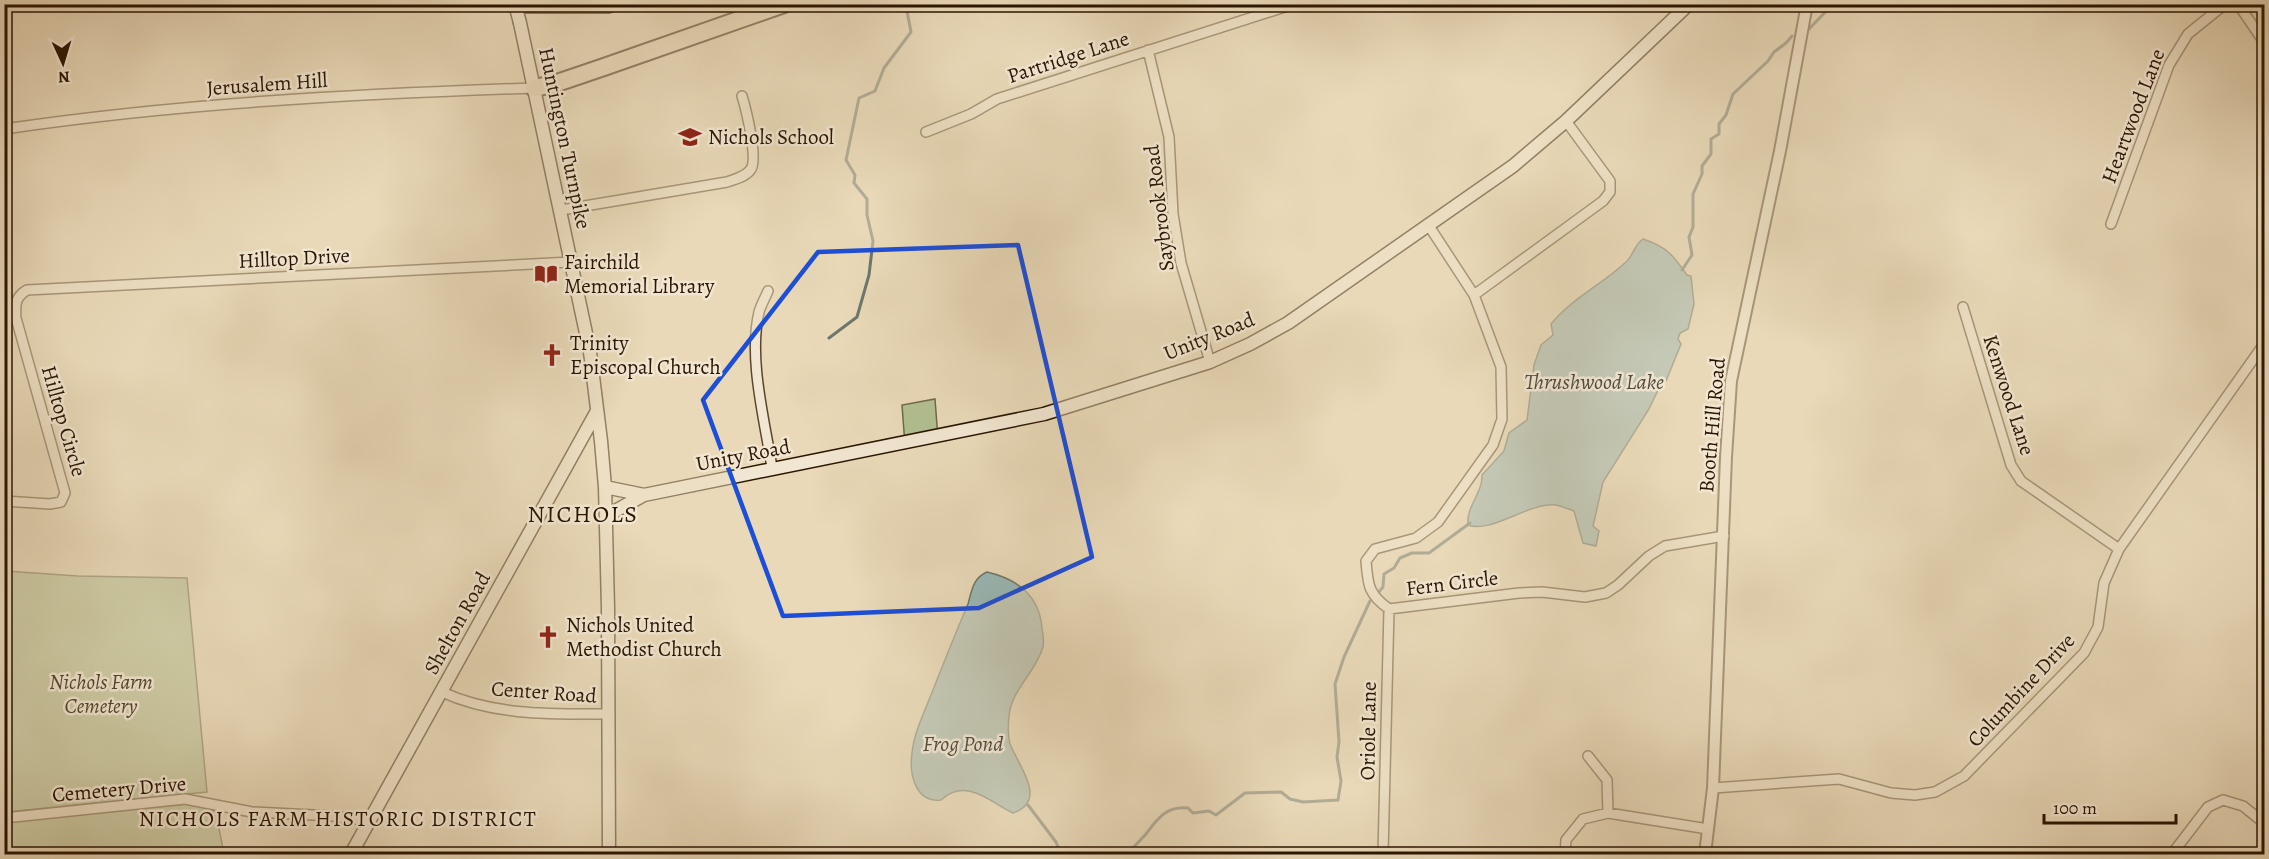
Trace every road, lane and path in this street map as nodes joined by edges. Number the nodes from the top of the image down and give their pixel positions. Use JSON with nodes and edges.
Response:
{"nodes":[{"id":1,"x":515,"y":4,"type":"edge"},
{"id":2,"x":609,"y":4,"type":"edge"},
{"id":3,"x":784,"y":4,"type":"edge"},
{"id":4,"x":1294,"y":4,"type":"edge"},
{"id":5,"x":1689,"y":4,"type":"edge"},
{"id":6,"x":1807,"y":4,"type":"edge"},
{"id":7,"x":2225,"y":4,"type":"edge"},
{"id":8,"x":2238,"y":4,"type":"edge"},
{"id":9,"x":2265,"y":42,"type":"edge"},
{"id":10,"x":1148,"y":50,"type":"junction"},
{"id":11,"x":534,"y":88,"type":"junction"},
{"id":12,"x":742,"y":96,"type":"dead end"},
{"id":13,"x":1566,"y":121,"type":"junction"},
{"id":14,"x":4,"y":129,"type":"edge"},
{"id":15,"x":926,"y":132,"type":"dead end"},
{"id":16,"x":561,"y":210,"type":"junction"},
{"id":17,"x":2111,"y":224,"type":"dead end"},
{"id":18,"x":1429,"y":226,"type":"junction"},
{"id":19,"x":571,"y":262,"type":"junction"},
{"id":20,"x":768,"y":291,"type":"dead end"},
{"id":21,"x":20,"y":294,"type":"joint"},
{"id":22,"x":1474,"y":295,"type":"junction"},
{"id":23,"x":1963,"y":307,"type":"dead end"},
{"id":24,"x":2265,"y":344,"type":"edge"},
{"id":25,"x":1210,"y":362,"type":"junction"},
{"id":26,"x":597,"y":411,"type":"junction"},
{"id":27,"x":772,"y":468,"type":"junction"},
{"id":28,"x":605,"y":487,"type":"junction"},
{"id":29,"x":644,"y":495,"type":"junction"},
{"id":30,"x":4,"y":501,"type":"edge"},
{"id":31,"x":606,"y":516,"type":"junction"},
{"id":32,"x":1724,"y":536,"type":"junction"},
{"id":33,"x":2119,"y":549,"type":"junction"},
{"id":34,"x":1389,"y":609,"type":"junction"},
{"id":35,"x":442,"y":692,"type":"junction"},
{"id":36,"x":609,"y":714,"type":"junction"},
{"id":37,"x":1588,"y":756,"type":"dead end"},
{"id":38,"x":1713,"y":788,"type":"junction"},
{"id":39,"x":1608,"y":813,"type":"junction"},
{"id":40,"x":14,"y":817,"type":"dead end"},
{"id":41,"x":370,"y":821,"type":"junction"},
{"id":42,"x":2265,"y":823,"type":"edge"},
{"id":43,"x":1708,"y":829,"type":"junction"},
{"id":44,"x":351,"y":855,"type":"edge"},
{"id":45,"x":609,"y":855,"type":"edge"},
{"id":46,"x":1383,"y":855,"type":"edge"},
{"id":47,"x":1565,"y":855,"type":"edge"},
{"id":48,"x":1705,"y":855,"type":"edge"},
{"id":49,"x":2172,"y":855,"type":"edge"}],
"edges":[{"from":1,"to":2,"type":"highway"},
{"from":1,"to":11,"type":"main road","name":"Huntington Turnpike","bridge":true},
{"from":3,"to":11,"type":"highway"},
{"from":4,"to":10,"type":"street","name":"Partridge Lane"},
{"from":5,"to":13,"type":"main road","name":"Unity Road"},
{"from":6,"to":32,"type":"street","name":"Booth Hill Road"},
{"from":7,"to":17,"type":"street","name":"Heartwood Lane"},
{"from":8,"to":9,"type":"street"},
{"from":10,"to":15,"type":"street","name":"Partridge Lane"},
{"from":10,"to":25,"type":"street","name":"Saybrook Road"},
{"from":11,"to":14,"type":"street","name":"Jerusalem Hill"},
{"from":11,"to":16,"type":"main road","name":"Huntington Turnpike"},
{"from":12,"to":16,"type":"street"},
{"from":13,"to":18,"type":"main road","name":"Unity Road"},
{"from":13,"to":22,"type":"street"},
{"from":16,"to":19,"type":"main road","name":"Huntington Turnpike"},
{"from":18,"to":22,"type":"street","name":"Fern Circle"},
{"from":18,"to":25,"type":"main road","name":"Unity Road"},
{"from":19,"to":21,"type":"street","name":"Hilltop Drive"},
{"from":19,"to":26,"type":"main road","name":"Huntington Turnpike"},
{"from":20,"to":27,"type":"street"},
{"from":21,"to":30,"type":"street","name":"Hilltop Circle"},
{"from":22,"to":34,"type":"street","name":"Fern Circle"},
{"from":23,"to":33,"type":"street","name":"Kenwood Lane"},
{"from":24,"to":33,"type":"street","name":"Columbine Drive"},
{"from":25,"to":27,"type":"main road","name":"Unity Road"},
{"from":26,"to":28,"type":"main road","name":"Huntington Turnpike"},
{"from":26,"to":35,"type":"main road","name":"Shelton Road"},
{"from":27,"to":29,"type":"main road","name":"Unity Road"},
{"from":28,"to":29,"type":"main road","name":"Unity Road"},
{"from":28,"to":31,"type":"main road","name":"Huntington Turnpike"},
{"from":29,"to":31,"type":"main road","name":"Unity Road"},
{"from":31,"to":36,"type":"main road","name":"Huntington Turnpike"},
{"from":32,"to":34,"type":"street","name":"Fern Circle"},
{"from":32,"to":38,"type":"street","name":"Booth Hill Road"},
{"from":33,"to":38,"type":"street","name":"Columbine Drive"},
{"from":34,"to":46,"type":"street","name":"Oriole Lane"},
{"from":35,"to":36,"type":"street","name":"Center Road"},
{"from":35,"to":41,"type":"main road","name":"Shelton Road"},
{"from":36,"to":45,"type":"main road","name":"Huntington Turnpike"},
{"from":37,"to":39,"type":"street"},
{"from":38,"to":43,"type":"street","name":"Booth Hill Road"},
{"from":39,"to":43,"type":"street"},
{"from":39,"to":47,"type":"street"},
{"from":40,"to":41,"type":"street","name":"Cemetery Drive"},
{"from":41,"to":44,"type":"main road","name":"Shelton Road"},
{"from":42,"to":49,"type":"street"},
{"from":43,"to":48,"type":"street","name":"Booth Hill Road"}]}
